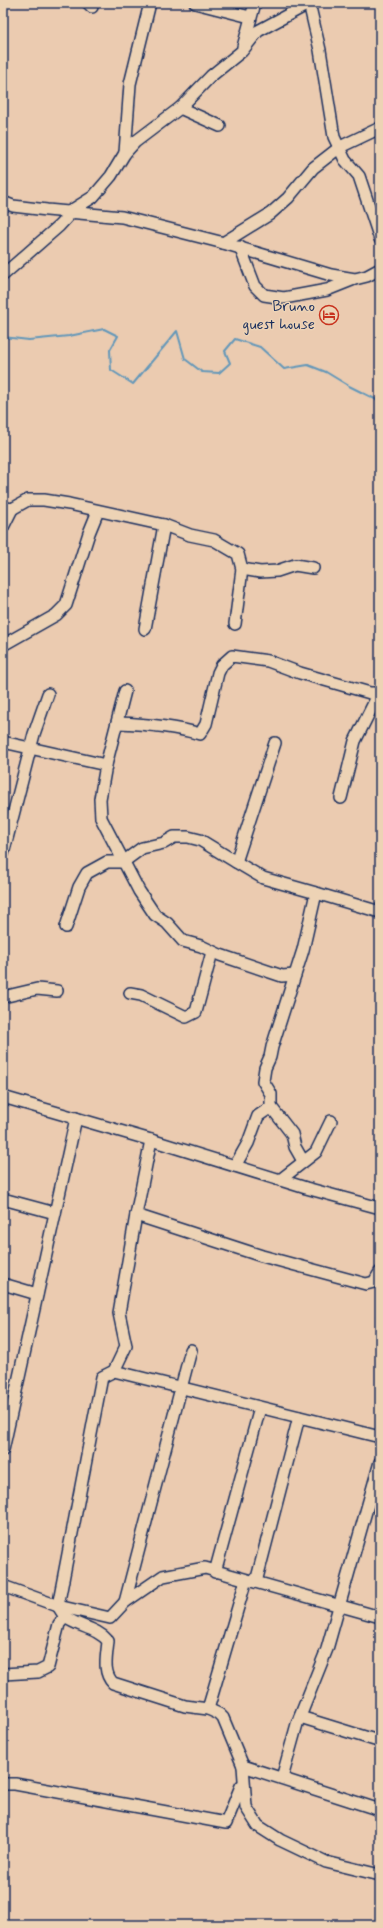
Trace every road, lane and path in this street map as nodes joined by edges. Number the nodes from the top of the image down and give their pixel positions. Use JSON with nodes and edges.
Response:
{"nodes":[{"id":1,"x":150,"y":3,"type":"edge"},
{"id":2,"x":195,"y":3,"type":"edge"},
{"id":3,"x":255,"y":3,"type":"edge"},
{"id":4,"x":309,"y":3,"type":"edge"},
{"id":5,"x":250,"y":17,"type":"junction"},
{"id":6,"x":242,"y":51,"type":"junction"},
{"id":7,"x":180,"y":108,"type":"junction"},
{"id":8,"x":220,"y":126,"type":"dead end"},
{"id":9,"x":380,"y":128,"type":"edge"},
{"id":10,"x":339,"y":148,"type":"junction"},
{"id":11,"x":125,"y":153,"type":"junction"},
{"id":12,"x":3,"y":202,"type":"edge"},
{"id":13,"x":70,"y":212,"type":"junction"},
{"id":14,"x":380,"y":239,"type":"edge"},
{"id":15,"x":223,"y":243,"type":"junction"},
{"id":16,"x":240,"y":247,"type":"junction"},
{"id":17,"x":380,"y":269,"type":"edge"},
{"id":18,"x":3,"y":275,"type":"edge"},
{"id":19,"x":355,"y":279,"type":"junction"},
{"id":20,"x":8,"y":508,"type":"edge"},
{"id":21,"x":98,"y":511,"type":"junction"},
{"id":22,"x":164,"y":525,"type":"junction"},
{"id":23,"x":3,"y":527,"type":"edge"},
{"id":24,"x":313,"y":568,"type":"dead end"},
{"id":25,"x":242,"y":569,"type":"junction"},
{"id":26,"x":235,"y":624,"type":"dead end"},
{"id":27,"x":145,"y":629,"type":"dead end"},
{"id":28,"x":3,"y":645,"type":"edge"},
{"id":29,"x":125,"y":691,"type":"dead end"},
{"id":30,"x":380,"y":693,"type":"edge"},
{"id":31,"x":48,"y":694,"type":"dead end"},
{"id":32,"x":117,"y":723,"type":"junction"},
{"id":33,"x":3,"y":742,"type":"edge"},
{"id":34,"x":275,"y":743,"type":"dead end"},
{"id":35,"x":31,"y":747,"type":"junction"},
{"id":36,"x":106,"y":765,"type":"junction"},
{"id":37,"x":341,"y":798,"type":"dead end"},
{"id":38,"x":3,"y":854,"type":"edge"},
{"id":39,"x":123,"y":862,"type":"junction"},
{"id":40,"x":236,"y":862,"type":"junction"},
{"id":41,"x":316,"y":893,"type":"junction"},
{"id":42,"x":380,"y":912,"type":"edge"},
{"id":43,"x":66,"y":927,"type":"dead end"},
{"id":44,"x":212,"y":952,"type":"junction"},
{"id":45,"x":296,"y":975,"type":"junction"},
{"id":46,"x":57,"y":991,"type":"dead end"},
{"id":47,"x":130,"y":993,"type":"dead end"},
{"id":48,"x":3,"y":997,"type":"edge"},
{"id":49,"x":3,"y":1097,"type":"edge"},
{"id":50,"x":271,"y":1107,"type":"junction"},
{"id":51,"x":76,"y":1118,"type":"junction"},
{"id":52,"x":331,"y":1121,"type":"dead end"},
{"id":53,"x":151,"y":1140,"type":"junction"},
{"id":54,"x":303,"y":1161,"type":"junction"},
{"id":55,"x":235,"y":1166,"type":"junction"},
{"id":56,"x":280,"y":1180,"type":"junction"},
{"id":57,"x":3,"y":1199,"type":"edge"},
{"id":58,"x":380,"y":1208,"type":"edge"},
{"id":59,"x":55,"y":1213,"type":"junction"},
{"id":60,"x":136,"y":1215,"type":"junction"},
{"id":61,"x":380,"y":1272,"type":"edge"},
{"id":62,"x":3,"y":1284,"type":"edge"},
{"id":63,"x":37,"y":1294,"type":"junction"},
{"id":64,"x":191,"y":1350,"type":"dead end"},
{"id":65,"x":114,"y":1370,"type":"junction"},
{"id":66,"x":181,"y":1388,"type":"junction"},
{"id":67,"x":260,"y":1408,"type":"junction"},
{"id":68,"x":299,"y":1417,"type":"junction"},
{"id":69,"x":4,"y":1436,"type":"edge"},
{"id":70,"x":380,"y":1437,"type":"edge"},
{"id":71,"x":3,"y":1450,"type":"edge"},
{"id":72,"x":380,"y":1462,"type":"edge"},
{"id":73,"x":215,"y":1572,"type":"junction"},
{"id":74,"x":251,"y":1581,"type":"junction"},
{"id":75,"x":3,"y":1586,"type":"edge"},
{"id":76,"x":125,"y":1602,"type":"junction"},
{"id":77,"x":341,"y":1605,"type":"junction"},
{"id":78,"x":58,"y":1606,"type":"junction"},
{"id":79,"x":64,"y":1616,"type":"junction"},
{"id":80,"x":380,"y":1617,"type":"edge"},
{"id":81,"x":3,"y":1674,"type":"edge"},
{"id":82,"x":208,"y":1709,"type":"junction"},
{"id":83,"x":300,"y":1717,"type":"junction"},
{"id":84,"x":380,"y":1736,"type":"edge"},
{"id":85,"x":243,"y":1766,"type":"junction"},
{"id":86,"x":282,"y":1778,"type":"junction"},
{"id":87,"x":244,"y":1780,"type":"junction"},
{"id":88,"x":3,"y":1784,"type":"edge"},
{"id":89,"x":380,"y":1810,"type":"edge"},
{"id":90,"x":380,"y":1876,"type":"edge"}],
"edges":[{"from":1,"to":11,"type":"street"},
{"from":2,"to":5,"type":"street"},
{"from":3,"to":5,"type":"street"},
{"from":4,"to":6,"type":"street"},
{"from":4,"to":10,"type":"street"},
{"from":5,"to":6,"type":"street"},
{"from":6,"to":7,"type":"street"},
{"from":7,"to":8,"type":"street"},
{"from":7,"to":11,"type":"street"},
{"from":9,"to":10,"type":"street"},
{"from":10,"to":14,"type":"street"},
{"from":10,"to":15,"type":"street"},
{"from":11,"to":13,"type":"street"},
{"from":12,"to":13,"type":"street"},
{"from":13,"to":15,"type":"street"},
{"from":13,"to":18,"type":"street"},
{"from":15,"to":16,"type":"street"},
{"from":16,"to":19,"type":"street"},
{"from":16,"to":19,"type":"street"},
{"from":17,"to":19,"type":"street"},
{"from":20,"to":21,"type":"street"},
{"from":20,"to":23,"type":"street"},
{"from":21,"to":22,"type":"street"},
{"from":21,"to":28,"type":"street"},
{"from":22,"to":25,"type":"street"},
{"from":22,"to":27,"type":"street"},
{"from":24,"to":25,"type":"street"},
{"from":25,"to":26,"type":"street"},
{"from":29,"to":32,"type":"street"},
{"from":30,"to":32,"type":"street"},
{"from":30,"to":37,"type":"street"},
{"from":31,"to":35,"type":"street"},
{"from":32,"to":36,"type":"street"},
{"from":33,"to":35,"type":"street"},
{"from":34,"to":40,"type":"street"},
{"from":35,"to":36,"type":"street"},
{"from":35,"to":38,"type":"street"},
{"from":36,"to":39,"type":"street"},
{"from":39,"to":40,"type":"street"},
{"from":39,"to":43,"type":"street"},
{"from":39,"to":44,"type":"street"},
{"from":40,"to":41,"type":"street"},
{"from":41,"to":42,"type":"street"},
{"from":41,"to":45,"type":"street"},
{"from":44,"to":45,"type":"street"},
{"from":44,"to":47,"type":"street"},
{"from":45,"to":50,"type":"street"},
{"from":46,"to":48,"type":"street"},
{"from":49,"to":51,"type":"street"},
{"from":50,"to":54,"type":"street"},
{"from":50,"to":55,"type":"street"},
{"from":51,"to":53,"type":"street"},
{"from":51,"to":59,"type":"street"},
{"from":52,"to":54,"type":"street"},
{"from":53,"to":55,"type":"street"},
{"from":53,"to":60,"type":"street"},
{"from":54,"to":56,"type":"street"},
{"from":55,"to":56,"type":"street"},
{"from":56,"to":58,"type":"street"},
{"from":57,"to":59,"type":"street"},
{"from":59,"to":63,"type":"street"},
{"from":60,"to":61,"type":"street"},
{"from":60,"to":65,"type":"street"},
{"from":62,"to":63,"type":"street"},
{"from":63,"to":69,"type":"street"},
{"from":64,"to":66,"type":"street"},
{"from":65,"to":66,"type":"street"},
{"from":65,"to":78,"type":"street"},
{"from":66,"to":67,"type":"street"},
{"from":66,"to":76,"type":"street"},
{"from":67,"to":68,"type":"street"},
{"from":67,"to":73,"type":"street"},
{"from":68,"to":70,"type":"street"},
{"from":68,"to":74,"type":"street"},
{"from":69,"to":71,"type":"street"},
{"from":72,"to":77,"type":"street"},
{"from":73,"to":74,"type":"street"},
{"from":73,"to":76,"type":"street"},
{"from":74,"to":77,"type":"street"},
{"from":74,"to":82,"type":"street"},
{"from":75,"to":78,"type":"street"},
{"from":76,"to":78,"type":"street"},
{"from":77,"to":80,"type":"street"},
{"from":77,"to":83,"type":"street"},
{"from":78,"to":79,"type":"street"},
{"from":79,"to":81,"type":"street"},
{"from":79,"to":82,"type":"street"},
{"from":82,"to":85,"type":"street"},
{"from":83,"to":84,"type":"street"},
{"from":83,"to":86,"type":"street"},
{"from":85,"to":86,"type":"street"},
{"from":85,"to":87,"type":"street"},
{"from":86,"to":89,"type":"street"},
{"from":87,"to":88,"type":"street"},
{"from":87,"to":90,"type":"street"}]}
